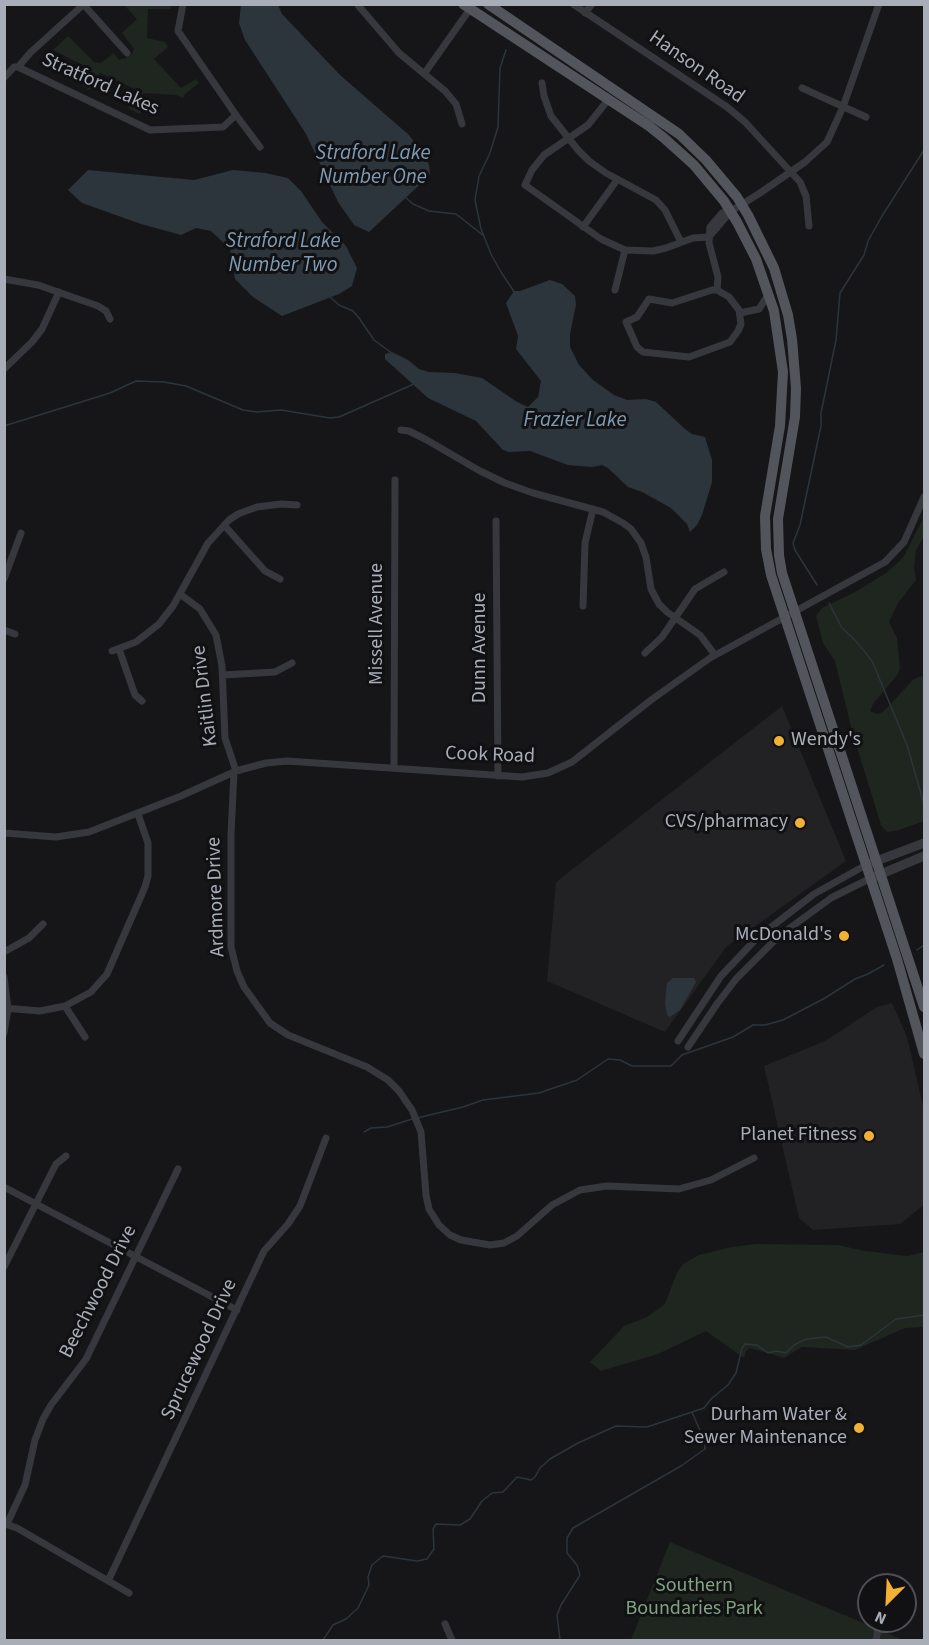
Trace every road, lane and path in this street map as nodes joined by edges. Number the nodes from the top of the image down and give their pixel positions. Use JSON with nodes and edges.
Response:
{"nodes":[{"id":1,"x":183,"y":4,"type":"edge"},
{"id":2,"x":357,"y":4,"type":"edge"},
{"id":3,"x":488,"y":4,"type":"edge"},
{"id":4,"x":573,"y":4,"type":"edge"},
{"id":5,"x":592,"y":4,"type":"edge"},
{"id":6,"x":84,"y":5,"type":"edge"},
{"id":7,"x":876,"y":5,"type":"edge"},
{"id":8,"x":466,"y":7,"type":"edge"},
{"id":9,"x":585,"y":13,"type":"junction"},
{"id":10,"x":127,"y":53,"type":"dead end"},
{"id":11,"x":18,"y":67,"type":"junction"},
{"id":12,"x":424,"y":74,"type":"junction"},
{"id":13,"x":4,"y":78,"type":"edge"},
{"id":14,"x":542,"y":83,"type":"dead end"},
{"id":15,"x":802,"y":88,"type":"dead end"},
{"id":16,"x":608,"y":100,"type":"junction"},
{"id":17,"x":843,"y":106,"type":"junction"},
{"id":18,"x":236,"y":115,"type":"junction"},
{"id":19,"x":866,"y":117,"type":"dead end"},
{"id":20,"x":462,"y":124,"type":"dead end"},
{"id":21,"x":569,"y":139,"type":"junction"},
{"id":22,"x":260,"y":147,"type":"dead end"},
{"id":23,"x":791,"y":171,"type":"junction"},
{"id":24,"x":617,"y":180,"type":"junction"},
{"id":25,"x":741,"y":205,"type":"junction"},
{"id":26,"x":731,"y":211,"type":"junction"},
{"id":27,"x":809,"y":226,"type":"dead end"},
{"id":28,"x":583,"y":227,"type":"junction"},
{"id":29,"x":709,"y":237,"type":"junction"},
{"id":30,"x":681,"y":242,"type":"junction"},
{"id":31,"x":625,"y":249,"type":"junction"},
{"id":32,"x":4,"y":279,"type":"edge"},
{"id":33,"x":615,"y":290,"type":"dead end"},
{"id":34,"x":717,"y":290,"type":"junction"},
{"id":35,"x":59,"y":292,"type":"junction"},
{"id":36,"x":769,"y":293,"type":"junction"},
{"id":37,"x":759,"y":309,"type":"junction"},
{"id":38,"x":740,"y":313,"type":"junction"},
{"id":39,"x":775,"y":318,"type":"junction"},
{"id":40,"x":110,"y":320,"type":"dead end"},
{"id":41,"x":4,"y":369,"type":"edge"},
{"id":42,"x":401,"y":430,"type":"dead end"},
{"id":43,"x":395,"y":480,"type":"dead end"},
{"id":44,"x":924,"y":497,"type":"edge"},
{"id":45,"x":297,"y":505,"type":"dead end"},
{"id":46,"x":593,"y":509,"type":"junction"},
{"id":47,"x":496,"y":521,"type":"dead end"},
{"id":48,"x":224,"y":525,"type":"junction"},
{"id":49,"x":21,"y":532,"type":"dead end"},
{"id":50,"x":724,"y":572,"type":"dead end"},
{"id":51,"x":4,"y":579,"type":"edge"},
{"id":52,"x":280,"y":579,"type":"dead end"},
{"id":53,"x":180,"y":594,"type":"junction"},
{"id":54,"x":583,"y":606,"type":"dead end"},
{"id":55,"x":794,"y":612,"type":"junction"},
{"id":56,"x":783,"y":617,"type":"junction"},
{"id":57,"x":675,"y":618,"type":"junction"},
{"id":58,"x":4,"y":630,"type":"edge"},
{"id":59,"x":15,"y":634,"type":"dead end"},
{"id":60,"x":645,"y":653,"type":"dead end"},
{"id":61,"x":715,"y":655,"type":"junction"},
{"id":62,"x":292,"y":663,"type":"dead end"},
{"id":63,"x":223,"y":675,"type":"junction"},
{"id":64,"x":142,"y":701,"type":"dead end"},
{"id":65,"x":394,"y":767,"type":"junction"},
{"id":66,"x":235,"y":772,"type":"junction"},
{"id":67,"x":498,"y":776,"type":"junction"},
{"id":68,"x":138,"y":814,"type":"junction"},
{"id":69,"x":4,"y":833,"type":"edge"},
{"id":70,"x":924,"y":843,"type":"edge"},
{"id":71,"x":924,"y":856,"type":"edge"},
{"id":72,"x":877,"y":860,"type":"junction"},
{"id":73,"x":866,"y":865,"type":"junction"},
{"id":74,"x":881,"y":873,"type":"junction"},
{"id":75,"x":871,"y":878,"type":"junction"},
{"id":76,"x":43,"y":924,"type":"dead end"},
{"id":77,"x":4,"y":952,"type":"edge"},
{"id":78,"x":4,"y":977,"type":"edge"},
{"id":79,"x":65,"y":1006,"type":"junction"},
{"id":80,"x":924,"y":1007,"type":"edge"},
{"id":81,"x":6,"y":1009,"type":"edge"},
{"id":82,"x":4,"y":1033,"type":"edge"},
{"id":83,"x":85,"y":1037,"type":"dead end"},
{"id":84,"x":678,"y":1041,"type":"dead end"},
{"id":85,"x":688,"y":1047,"type":"dead end"},
{"id":86,"x":924,"y":1054,"type":"edge"},
{"id":87,"x":326,"y":1138,"type":"dead end"},
{"id":88,"x":66,"y":1156,"type":"dead end"},
{"id":89,"x":754,"y":1158,"type":"dead end"},
{"id":90,"x":178,"y":1168,"type":"dead end"},
{"id":91,"x":4,"y":1187,"type":"edge"},
{"id":92,"x":35,"y":1204,"type":"junction"},
{"id":93,"x":136,"y":1256,"type":"junction"},
{"id":94,"x":4,"y":1267,"type":"edge"},
{"id":95,"x":237,"y":1310,"type":"junction"},
{"id":96,"x":6,"y":1524,"type":"edge"},
{"id":97,"x":108,"y":1581,"type":"junction"},
{"id":98,"x":129,"y":1593,"type":"dead end"},
{"id":99,"x":445,"y":1624,"type":"dead end"},
{"id":100,"x":452,"y":1641,"type":"edge"}],
"edges":[{"from":1,"to":18,"type":"street"},
{"from":2,"to":12,"type":"street"},
{"from":3,"to":25,"type":"main road"},
{"from":4,"to":9,"type":"street","name":"Hanson Road"},
{"from":5,"to":9,"type":"street"},
{"from":6,"to":10,"type":"street","name":"Stratford Lakes"},
{"from":6,"to":11,"type":"street","name":"Stratford Lakes"},
{"from":7,"to":17,"type":"street"},
{"from":8,"to":12,"type":"street"},
{"from":8,"to":16,"type":"main road"},
{"from":9,"to":23,"type":"street","name":"Hanson Road"},
{"from":11,"to":13,"type":"street","name":"Stratford Lakes"},
{"from":11,"to":18,"type":"street","name":"Stratford Lakes"},
{"from":12,"to":20,"type":"street"},
{"from":14,"to":21,"type":"street"},
{"from":15,"to":17,"type":"street"},
{"from":16,"to":21,"type":"street"},
{"from":16,"to":26,"type":"main road"},
{"from":17,"to":19,"type":"street"},
{"from":17,"to":23,"type":"street"},
{"from":18,"to":22,"type":"street"},
{"from":21,"to":24,"type":"street"},
{"from":21,"to":28,"type":"street"},
{"from":23,"to":25,"type":"street"},
{"from":23,"to":27,"type":"street","name":"Hanson Road"},
{"from":24,"to":28,"type":"street"},
{"from":24,"to":30,"type":"street"},
{"from":25,"to":26,"type":"street"},
{"from":25,"to":55,"type":"main road"},
{"from":26,"to":29,"type":"street"},
{"from":26,"to":36,"type":"main road"},
{"from":28,"to":31,"type":"street"},
{"from":29,"to":30,"type":"street"},
{"from":29,"to":34,"type":"street"},
{"from":30,"to":31,"type":"street"},
{"from":31,"to":33,"type":"street"},
{"from":32,"to":35,"type":"street"},
{"from":34,"to":38,"type":"street"},
{"from":34,"to":38,"type":"street"},
{"from":35,"to":40,"type":"street"},
{"from":35,"to":41,"type":"street"},
{"from":36,"to":37,"type":"street"},
{"from":36,"to":39,"type":"main road"},
{"from":37,"to":38,"type":"street"},
{"from":37,"to":39,"type":"street"},
{"from":39,"to":56,"type":"main road"},
{"from":42,"to":46,"type":"street"},
{"from":43,"to":65,"type":"street","name":"Missell Avenue"},
{"from":44,"to":55,"type":"street","name":"Cook Road"},
{"from":45,"to":48,"type":"street"},
{"from":46,"to":54,"type":"street"},
{"from":46,"to":57,"type":"street"},
{"from":47,"to":67,"type":"street","name":"Dunn Avenue"},
{"from":48,"to":52,"type":"street"},
{"from":48,"to":53,"type":"street"},
{"from":49,"to":51,"type":"street"},
{"from":50,"to":57,"type":"street"},
{"from":53,"to":63,"type":"street","name":"Kaitlin Drive"},
{"from":53,"to":64,"type":"street"},
{"from":55,"to":56,"type":"street","name":"Cook Road"},
{"from":55,"to":72,"type":"main road"},
{"from":56,"to":61,"type":"street","name":"Cook Road"},
{"from":56,"to":73,"type":"main road"},
{"from":57,"to":60,"type":"street"},
{"from":57,"to":61,"type":"street"},
{"from":58,"to":59,"type":"street"},
{"from":61,"to":67,"type":"street","name":"Cook Road"},
{"from":62,"to":63,"type":"street"},
{"from":63,"to":66,"type":"street","name":"Kaitlin Drive"},
{"from":65,"to":66,"type":"street","name":"Cook Road"},
{"from":65,"to":67,"type":"street","name":"Cook Road"},
{"from":66,"to":68,"type":"street","name":"Cook Road"},
{"from":66,"to":89,"type":"street","name":"Ardmore Drive"},
{"from":68,"to":69,"type":"street","name":"Cook Road"},
{"from":68,"to":79,"type":"street"},
{"from":70,"to":72,"type":"street"},
{"from":71,"to":74,"type":"street"},
{"from":72,"to":73,"type":"street"},
{"from":72,"to":74,"type":"main road"},
{"from":73,"to":75,"type":"main road"},
{"from":73,"to":84,"type":"street"},
{"from":74,"to":75,"type":"street"},
{"from":74,"to":80,"type":"main road"},
{"from":75,"to":85,"type":"street"},
{"from":75,"to":86,"type":"main road"},
{"from":76,"to":77,"type":"street"},
{"from":78,"to":81,"type":"street"},
{"from":79,"to":81,"type":"street"},
{"from":79,"to":83,"type":"street"},
{"from":81,"to":82,"type":"street"},
{"from":87,"to":95,"type":"street","name":"Sprucewood Drive"},
{"from":88,"to":92,"type":"street"},
{"from":90,"to":93,"type":"street","name":"Beechwood Drive"},
{"from":91,"to":92,"type":"street"},
{"from":92,"to":93,"type":"street"},
{"from":92,"to":94,"type":"street"},
{"from":93,"to":95,"type":"street"},
{"from":93,"to":96,"type":"street","name":"Beechwood Drive"},
{"from":95,"to":97,"type":"street","name":"Sprucewood Drive"},
{"from":96,"to":97,"type":"street"},
{"from":97,"to":98,"type":"street"},
{"from":99,"to":100,"type":"street"}]}
